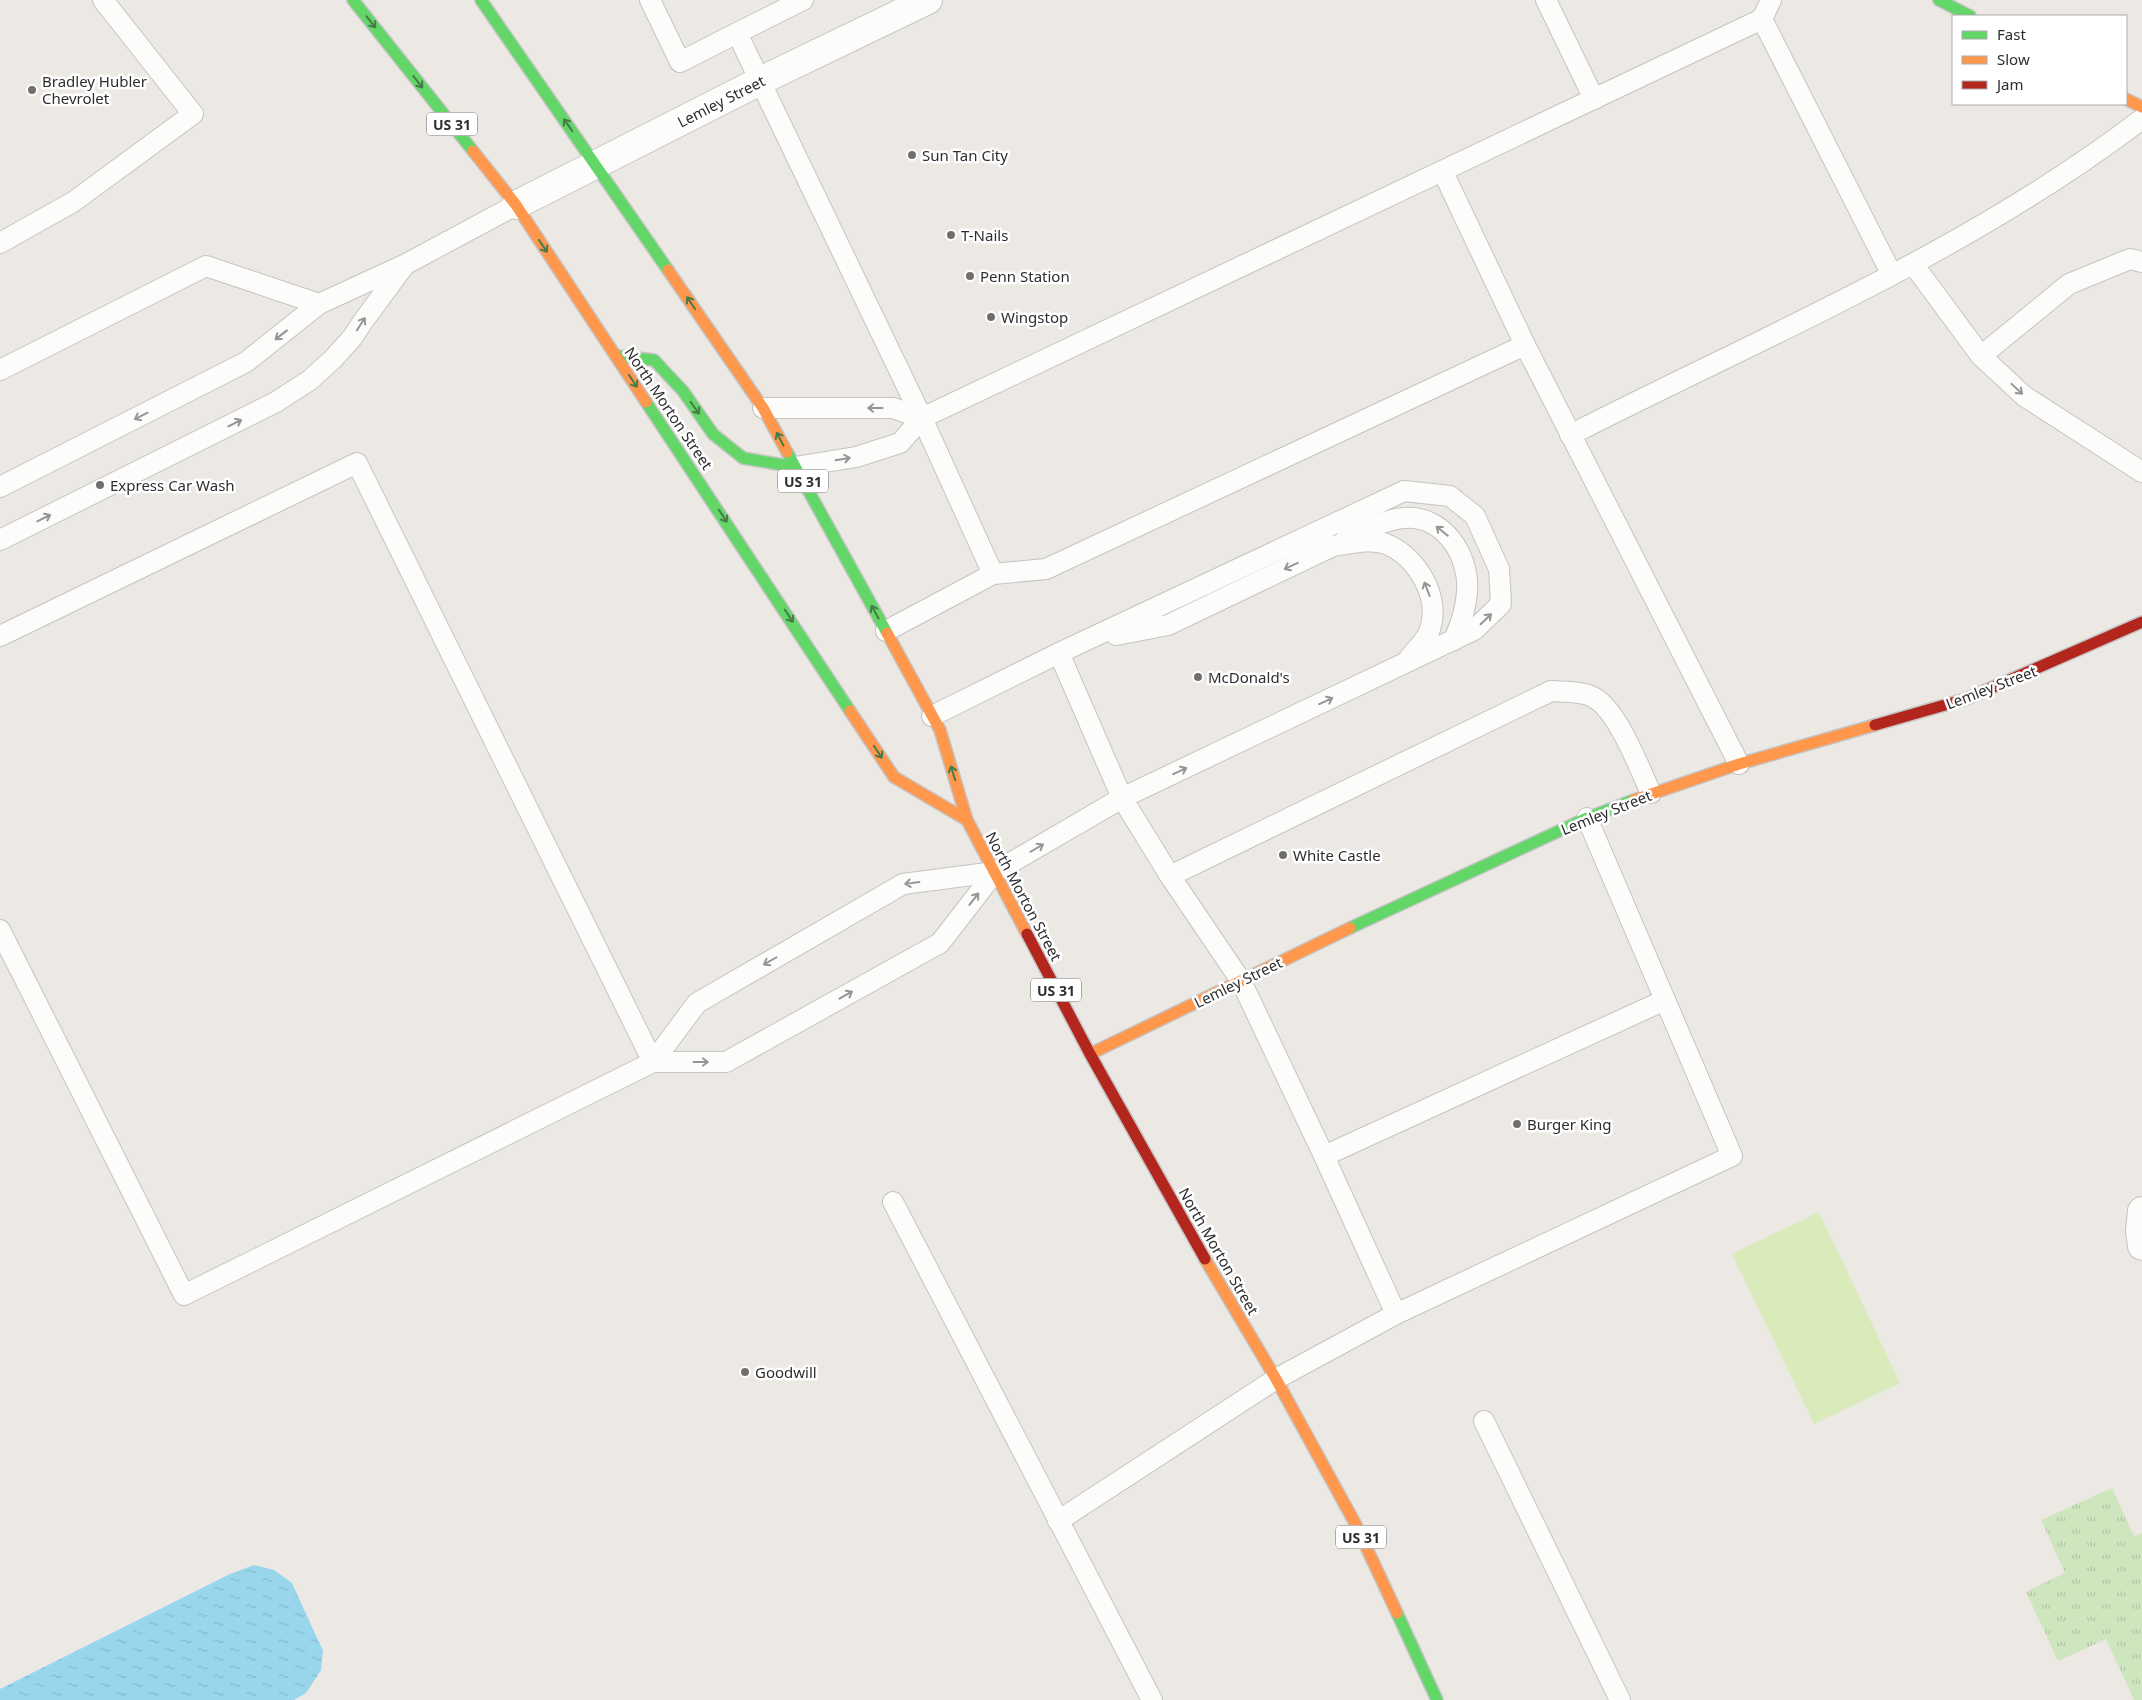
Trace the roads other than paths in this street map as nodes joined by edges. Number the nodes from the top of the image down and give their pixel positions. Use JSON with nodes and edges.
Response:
{"nodes":[{"id":1,"x":103,"y":0,"type":"edge"},
{"id":2,"x":353,"y":0,"type":"edge"},
{"id":3,"x":481,"y":0,"type":"edge"},
{"id":4,"x":650,"y":0,"type":"edge"},
{"id":5,"x":803,"y":0,"type":"edge"},
{"id":6,"x":928,"y":0,"type":"edge"},
{"id":7,"x":1546,"y":0,"type":"edge"},
{"id":8,"x":1771,"y":0,"type":"edge"},
{"id":9,"x":1939,"y":0,"type":"edge"},
{"id":10,"x":1968,"y":15,"type":"edge"},
{"id":11,"x":1762,"y":19,"type":"junction"},
{"id":12,"x":737,"y":33,"type":"junction"},
{"id":13,"x":760,"y":81,"type":"junction"},
{"id":14,"x":1594,"y":99,"type":"junction"},
{"id":15,"x":2127,"y":100,"type":"edge"},
{"id":16,"x":2142,"y":107,"type":"edge"},
{"id":17,"x":2142,"y":119,"type":"edge"},
{"id":18,"x":596,"y":165,"type":"junction"},
{"id":19,"x":1443,"y":172,"type":"junction"},
{"id":20,"x":516,"y":205,"type":"junction"},
{"id":21,"x":0,"y":242,"type":"edge"},
{"id":22,"x":2142,"y":262,"type":"edge"},
{"id":23,"x":406,"y":264,"type":"junction"},
{"id":24,"x":1912,"y":264,"type":"junction"},
{"id":25,"x":1892,"y":275,"type":"junction"},
{"id":26,"x":319,"y":304,"type":"junction"},
{"id":27,"x":1525,"y":345,"type":"junction"},
{"id":28,"x":616,"y":356,"type":"junction"},
{"id":29,"x":1981,"y":356,"type":"junction"},
{"id":30,"x":0,"y":370,"type":"edge"},
{"id":31,"x":763,"y":408,"type":"junction"},
{"id":32,"x":922,"y":418,"type":"junction"},
{"id":33,"x":1570,"y":435,"type":"junction"},
{"id":34,"x":795,"y":467,"type":"junction"},
{"id":35,"x":2142,"y":472,"type":"edge"},
{"id":36,"x":0,"y":487,"type":"edge"},
{"id":37,"x":0,"y":540,"type":"edge"},
{"id":38,"x":1333,"y":546,"type":"junction"},
{"id":39,"x":993,"y":574,"type":"junction"},
{"id":40,"x":2142,"y":622,"type":"edge"},
{"id":41,"x":886,"y":631,"type":"junction"},
{"id":42,"x":0,"y":636,"type":"edge"},
{"id":43,"x":1088,"y":640,"type":"junction"},
{"id":44,"x":1454,"y":640,"type":"junction"},
{"id":45,"x":1059,"y":654,"type":"junction"},
{"id":46,"x":1405,"y":663,"type":"junction"},
{"id":47,"x":932,"y":716,"type":"junction"},
{"id":48,"x":1739,"y":764,"type":"junction"},
{"id":49,"x":1651,"y":793,"type":"junction"},
{"id":50,"x":1122,"y":798,"type":"junction"},
{"id":51,"x":1586,"y":818,"type":"junction"},
{"id":52,"x":967,"y":820,"type":"junction"},
{"id":53,"x":995,"y":872,"type":"junction"},
{"id":54,"x":1170,"y":876,"type":"junction"},
{"id":55,"x":0,"y":930,"type":"edge"},
{"id":56,"x":1240,"y":981,"type":"junction"},
{"id":57,"x":1665,"y":1000,"type":"junction"},
{"id":58,"x":1090,"y":1054,"type":"junction"},
{"id":59,"x":653,"y":1062,"type":"junction"},
{"id":60,"x":1324,"y":1156,"type":"junction"},
{"id":61,"x":893,"y":1202,"type":"dead end"},
{"id":62,"x":2142,"y":1211,"type":"edge"},
{"id":63,"x":2142,"y":1246,"type":"edge"},
{"id":64,"x":1396,"y":1314,"type":"junction"},
{"id":65,"x":1276,"y":1379,"type":"junction"},
{"id":66,"x":1484,"y":1421,"type":"dead end"},
{"id":67,"x":1058,"y":1521,"type":"junction"},
{"id":68,"x":1152,"y":1700,"type":"edge"},
{"id":69,"x":1437,"y":1700,"type":"edge"},
{"id":70,"x":1620,"y":1700,"type":"edge"}],
"edges":[{"from":1,"to":21,"type":"lane"},
{"from":2,"to":20,"type":"main road","name":"North Morton Street","number":"US 31","one_way":true},
{"from":18,"to":3,"type":"main road","name":"North Morton Street","number":"US 31","one_way":true},
{"from":4,"to":12,"type":"lane"},
{"from":5,"to":12,"type":"lane"},
{"from":6,"to":13,"type":"street","name":"Lemley Street"},
{"from":7,"to":14,"type":"lane"},
{"from":8,"to":11,"type":"lane"},
{"from":9,"to":10,"type":"main road"},
{"from":11,"to":14,"type":"lane"},
{"from":11,"to":25,"type":"lane"},
{"from":12,"to":13,"type":"lane"},
{"from":13,"to":18,"type":"street","name":"Lemley Street"},
{"from":13,"to":32,"type":"lane"},
{"from":14,"to":19,"type":"lane"},
{"from":15,"to":16,"type":"main road"},
{"from":17,"to":24,"type":"lane"},
{"from":18,"to":20,"type":"street","name":"Lemley Street"},
{"from":31,"to":18,"type":"main road","name":"North Morton Street","number":"US 31","one_way":true},
{"from":19,"to":27,"type":"lane"},
{"from":19,"to":32,"type":"lane"},
{"from":20,"to":23,"type":"lane"},
{"from":20,"to":28,"type":"main road","name":"North Morton Street","number":"US 31","one_way":true},
{"from":22,"to":29,"type":"lane"},
{"from":23,"to":26,"type":"lane"},
{"from":37,"to":23,"type":"lane","one_way":true},
{"from":24,"to":25,"type":"lane"},
{"from":24,"to":29,"type":"lane"},
{"from":25,"to":33,"type":"lane"},
{"from":26,"to":30,"type":"lane"},
{"from":26,"to":36,"type":"lane","one_way":true},
{"from":27,"to":33,"type":"lane"},
{"from":27,"to":39,"type":"lane"},
{"from":28,"to":34,"type":"main road","one_way":true},
{"from":28,"to":52,"type":"main road","name":"North Morton Street","number":"US 31","one_way":true},
{"from":29,"to":35,"type":"lane","one_way":true},
{"from":32,"to":31,"type":"lane","one_way":true},
{"from":34,"to":31,"type":"main road","name":"North Morton Street","number":"US 31","one_way":true},
{"from":34,"to":32,"type":"lane","one_way":true},
{"from":32,"to":39,"type":"lane"},
{"from":33,"to":48,"type":"lane"},
{"from":41,"to":34,"type":"main road","name":"North Morton Street","number":"US 31","one_way":true},
{"from":38,"to":43,"type":"lane","one_way":true},
{"from":44,"to":38,"type":"lane","one_way":true},
{"from":46,"to":38,"type":"lane","one_way":true},
{"from":39,"to":41,"type":"lane"},
{"from":40,"to":48,"type":"main road","name":"Lemley Street"},
{"from":41,"to":47,"type":"main road","name":"North Morton Street","number":"US 31"},
{"from":42,"to":59,"type":"lane"},
{"from":44,"to":43,"type":"lane","one_way":true},
{"from":43,"to":45,"type":"lane"},
{"from":44,"to":46,"type":"lane"},
{"from":45,"to":47,"type":"lane"},
{"from":45,"to":50,"type":"lane"},
{"from":50,"to":46,"type":"lane","one_way":true},
{"from":52,"to":47,"type":"main road","name":"North Morton Street","number":"US 31","one_way":true},
{"from":48,"to":49,"type":"main road","name":"Lemley Street"},
{"from":49,"to":51,"type":"main road","name":"Lemley Street"},
{"from":49,"to":54,"type":"lane"},
{"from":53,"to":50,"type":"lane","one_way":true},
{"from":50,"to":54,"type":"lane"},
{"from":51,"to":56,"type":"main road","name":"Lemley Street"},
{"from":51,"to":57,"type":"lane"},
{"from":52,"to":53,"type":"main road","name":"North Morton Street","number":"US 31"},
{"from":53,"to":58,"type":"main road","name":"North Morton Street","number":"US 31"},
{"from":53,"to":59,"type":"lane","one_way":true},
{"from":59,"to":53,"type":"lane","one_way":true},
{"from":54,"to":56,"type":"lane"},
{"from":55,"to":59,"type":"lane"},
{"from":56,"to":58,"type":"main road","name":"Lemley Street"},
{"from":56,"to":60,"type":"lane"},
{"from":57,"to":60,"type":"lane"},
{"from":57,"to":64,"type":"lane"},
{"from":58,"to":65,"type":"main road","name":"North Morton Street","number":"US 31"},
{"from":60,"to":64,"type":"lane"},
{"from":61,"to":67,"type":"lane"},
{"from":62,"to":63,"type":"street"},
{"from":64,"to":65,"type":"lane"},
{"from":65,"to":67,"type":"lane"},
{"from":65,"to":69,"type":"main road","name":"North Morton Street","number":"US 31"},
{"from":66,"to":70,"type":"lane"},
{"from":67,"to":68,"type":"lane"}]}
